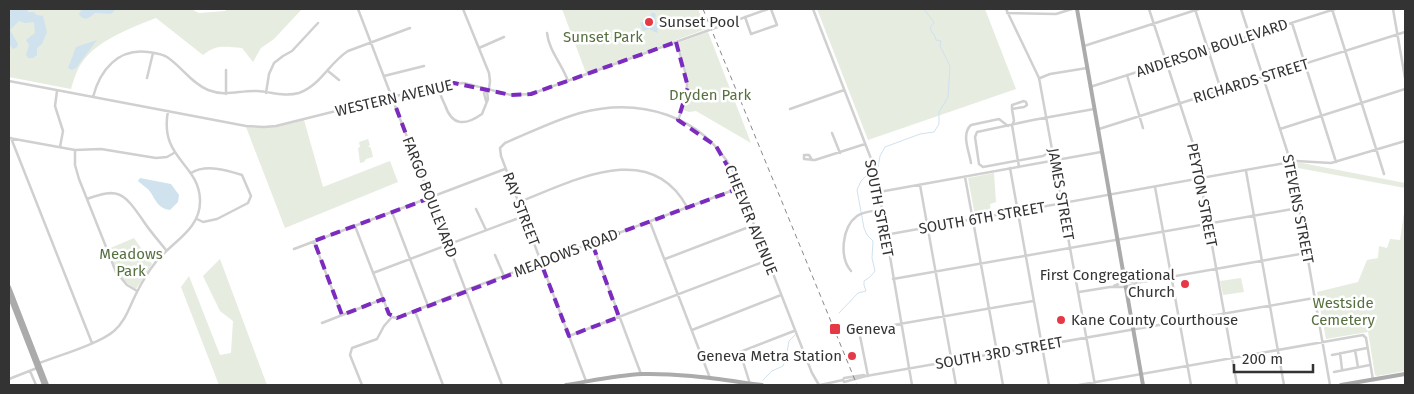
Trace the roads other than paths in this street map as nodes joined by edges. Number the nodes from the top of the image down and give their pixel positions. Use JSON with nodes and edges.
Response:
{"nodes":[{"id":1,"x":358,"y":9,"type":"edge"},
{"id":2,"x":463,"y":9,"type":"edge"},
{"id":3,"x":770,"y":9,"type":"edge"},
{"id":4,"x":813,"y":9,"type":"edge"},
{"id":5,"x":1006,"y":9,"type":"edge"},
{"id":6,"x":1072,"y":9,"type":"edge"},
{"id":7,"x":1077,"y":9,"type":"edge"},
{"id":8,"x":1149,"y":9,"type":"edge"},
{"id":9,"x":1196,"y":9,"type":"edge"},
{"id":10,"x":1241,"y":9,"type":"edge"},
{"id":11,"x":1333,"y":9,"type":"edge"},
{"id":12,"x":1393,"y":9,"type":"edge"},
{"id":13,"x":1007,"y":13,"type":"junction"},
{"id":14,"x":745,"y":17,"type":"junction"},
{"id":15,"x":318,"y":23,"type":"dead end"},
{"id":16,"x":1154,"y":23,"type":"junction"},
{"id":17,"x":1292,"y":23,"type":"junction"},
{"id":18,"x":410,"y":28,"type":"dead end"},
{"id":19,"x":1405,"y":32,"type":"edge"},
{"id":20,"x":547,"y":33,"type":"dead end"},
{"id":21,"x":1398,"y":34,"type":"junction"},
{"id":22,"x":1250,"y":36,"type":"junction"},
{"id":23,"x":504,"y":37,"type":"dead end"},
{"id":24,"x":370,"y":42,"type":"junction"},
{"id":25,"x":676,"y":42,"type":"junction"},
{"id":26,"x":1084,"y":46,"type":"junction"},
{"id":27,"x":479,"y":48,"type":"junction"},
{"id":28,"x":1208,"y":49,"type":"junction"},
{"id":29,"x":1346,"y":51,"type":"junction"},
{"id":30,"x":154,"y":53,"type":"junction"},
{"id":31,"x":1168,"y":62,"type":"junction"},
{"id":32,"x":1304,"y":64,"type":"junction"},
{"id":33,"x":424,"y":66,"type":"dead end"},
{"id":34,"x":1087,"y":68,"type":"junction"},
{"id":35,"x":226,"y":70,"type":"dead end"},
{"id":36,"x":328,"y":71,"type":"junction"},
{"id":37,"x":1127,"y":75,"type":"junction"},
{"id":38,"x":384,"y":76,"type":"junction"},
{"id":39,"x":1263,"y":77,"type":"junction"},
{"id":40,"x":147,"y":78,"type":"dead end"},
{"id":41,"x":1040,"y":78,"type":"junction"},
{"id":42,"x":1405,"y":78,"type":"edge"},
{"id":43,"x":339,"y":80,"type":"dead end"},
{"id":44,"x":568,"y":81,"type":"junction"},
{"id":45,"x":9,"y":82,"type":"edge"},
{"id":46,"x":438,"y":85,"type":"junction"},
{"id":47,"x":1090,"y":87,"type":"junction"},
{"id":48,"x":1405,"y":89,"type":"edge"},
{"id":49,"x":488,"y":90,"type":"junction"},
{"id":50,"x":844,"y":90,"type":"junction"},
{"id":51,"x":1221,"y":90,"type":"junction"},
{"id":52,"x":56,"y":91,"type":"junction"},
{"id":53,"x":266,"y":92,"type":"junction"},
{"id":54,"x":226,"y":94,"type":"junction"},
{"id":55,"x":93,"y":97,"type":"junction"},
{"id":56,"x":392,"y":97,"type":"junction"},
{"id":57,"x":486,"y":101,"type":"dead end"},
{"id":58,"x":1362,"y":102,"type":"junction"},
{"id":59,"x":1180,"y":103,"type":"junction"},
{"id":60,"x":790,"y":109,"type":"dead end"},
{"id":61,"x":1012,"y":109,"type":"junction"},
{"id":62,"x":1094,"y":109,"type":"junction"},
{"id":63,"x":168,"y":111,"type":"junction"},
{"id":64,"x":1140,"y":116,"type":"junction"},
{"id":65,"x":1321,"y":116,"type":"junction"},
{"id":66,"x":1047,"y":118,"type":"junction"},
{"id":67,"x":678,"y":120,"type":"junction"},
{"id":68,"x":1010,"y":125,"type":"junction"},
{"id":69,"x":1143,"y":128,"type":"dead end"},
{"id":70,"x":1280,"y":129,"type":"junction"},
{"id":71,"x":1097,"y":130,"type":"junction"},
{"id":72,"x":832,"y":133,"type":"dead end"},
{"id":73,"x":10,"y":138,"type":"edge"},
{"id":74,"x":1405,"y":141,"type":"edge"},
{"id":75,"x":865,"y":144,"type":"junction"},
{"id":76,"x":60,"y":147,"type":"junction"},
{"id":77,"x":500,"y":148,"type":"joint"},
{"id":78,"x":1377,"y":149,"type":"junction"},
{"id":79,"x":75,"y":150,"type":"junction"},
{"id":80,"x":1053,"y":150,"type":"junction"},
{"id":81,"x":1101,"y":152,"type":"junction"},
{"id":82,"x":174,"y":153,"type":"junction"},
{"id":83,"x":840,"y":153,"type":"junction"},
{"id":84,"x":804,"y":159,"type":"dead end"},
{"id":85,"x":1018,"y":161,"type":"junction"},
{"id":86,"x":1055,"y":161,"type":"junction"},
{"id":87,"x":1336,"y":162,"type":"junction"},
{"id":88,"x":971,"y":163,"type":"dead end"},
{"id":89,"x":1291,"y":163,"type":"junction"},
{"id":90,"x":1020,"y":167,"type":"junction"},
{"id":91,"x":1010,"y":168,"type":"junction"},
{"id":92,"x":506,"y":169,"type":"junction"},
{"id":93,"x":1246,"y":171,"type":"junction"},
{"id":94,"x":191,"y":173,"type":"junction"},
{"id":95,"x":1384,"y":174,"type":"dead end"},
{"id":96,"x":965,"y":176,"type":"junction"},
{"id":97,"x":1201,"y":179,"type":"junction"},
{"id":98,"x":920,"y":185,"type":"junction"},
{"id":99,"x":1155,"y":187,"type":"junction"},
{"id":100,"x":740,"y":188,"type":"junction"},
{"id":101,"x":878,"y":192,"type":"junction"},
{"id":102,"x":1109,"y":195,"type":"junction"},
{"id":103,"x":430,"y":198,"type":"junction"},
{"id":104,"x":87,"y":199,"type":"junction"},
{"id":105,"x":518,"y":202,"type":"junction"},
{"id":106,"x":1063,"y":204,"type":"junction"},
{"id":107,"x":687,"y":207,"type":"junction"},
{"id":108,"x":1298,"y":208,"type":"junction"},
{"id":109,"x":476,"y":209,"type":"dead end"},
{"id":110,"x":881,"y":210,"type":"junction"},
{"id":111,"x":1018,"y":211,"type":"junction"},
{"id":112,"x":392,"y":212,"type":"junction"},
{"id":113,"x":1253,"y":215,"type":"junction"},
{"id":114,"x":524,"y":216,"type":"junction"},
{"id":115,"x":197,"y":219,"type":"junction"},
{"id":116,"x":973,"y":219,"type":"junction"},
{"id":117,"x":650,"y":222,"type":"junction"},
{"id":118,"x":1209,"y":223,"type":"junction"},
{"id":119,"x":754,"y":225,"type":"junction"},
{"id":120,"x":355,"y":226,"type":"junction"},
{"id":121,"x":928,"y":227,"type":"junction"},
{"id":122,"x":486,"y":230,"type":"junction"},
{"id":123,"x":1163,"y":231,"type":"junction"},
{"id":124,"x":885,"y":235,"type":"junction"},
{"id":125,"x":1117,"y":239,"type":"junction"},
{"id":126,"x":314,"y":242,"type":"junction"},
{"id":127,"x":592,"y":243,"type":"junction"},
{"id":128,"x":449,"y":244,"type":"junction"},
{"id":129,"x":1071,"y":248,"type":"junction"},
{"id":130,"x":294,"y":249,"type":"dead end"},
{"id":131,"x":166,"y":250,"type":"junction"},
{"id":132,"x":1306,"y":253,"type":"junction"},
{"id":133,"x":495,"y":255,"type":"dead end"},
{"id":134,"x":1026,"y":256,"type":"junction"},
{"id":135,"x":410,"y":258,"type":"junction"},
{"id":136,"x":665,"y":259,"type":"junction"},
{"id":137,"x":768,"y":260,"type":"junction"},
{"id":138,"x":1261,"y":260,"type":"junction"},
{"id":139,"x":542,"y":263,"type":"junction"},
{"id":140,"x":980,"y":263,"type":"junction"},
{"id":141,"x":1217,"y":268,"type":"junction"},
{"id":142,"x":851,"y":271,"type":"dead end"},
{"id":143,"x":936,"y":271,"type":"junction"},
{"id":144,"x":373,"y":273,"type":"junction"},
{"id":145,"x":504,"y":276,"type":"junction"},
{"id":146,"x":1171,"y":276,"type":"junction"},
{"id":147,"x":893,"y":279,"type":"junction"},
{"id":148,"x":1125,"y":281,"type":"junction"},
{"id":149,"x":1136,"y":282,"type":"junction"},
{"id":150,"x":9,"y":287,"type":"edge"},
{"id":151,"x":1110,"y":287,"type":"junction"},
{"id":152,"x":1126,"y":287,"type":"junction"},
{"id":153,"x":466,"y":290,"type":"junction"},
{"id":154,"x":137,"y":291,"type":"junction"},
{"id":155,"x":1079,"y":292,"type":"junction"},
{"id":156,"x":9,"y":295,"type":"edge"},
{"id":157,"x":678,"y":295,"type":"junction"},
{"id":158,"x":781,"y":295,"type":"junction"},
{"id":159,"x":1314,"y":298,"type":"junction"},
{"id":160,"x":383,"y":299,"type":"junction"},
{"id":161,"x":1033,"y":300,"type":"junction"},
{"id":162,"x":1269,"y":305,"type":"junction"},
{"id":163,"x":428,"y":306,"type":"junction"},
{"id":164,"x":988,"y":308,"type":"junction"},
{"id":165,"x":415,"y":311,"type":"junction"},
{"id":166,"x":1225,"y":313,"type":"junction"},
{"id":167,"x":342,"y":315,"type":"junction"},
{"id":168,"x":943,"y":316,"type":"junction"},
{"id":169,"x":392,"y":317,"type":"junction"},
{"id":170,"x":619,"y":317,"type":"junction"},
{"id":171,"x":1179,"y":321,"type":"junction"},
{"id":172,"x":322,"y":322,"type":"dead end"},
{"id":173,"x":901,"y":324,"type":"junction"},
{"id":174,"x":1133,"y":329,"type":"junction"},
{"id":175,"x":692,"y":330,"type":"junction"},
{"id":176,"x":795,"y":331,"type":"junction"},
{"id":177,"x":569,"y":336,"type":"junction"},
{"id":178,"x":1087,"y":337,"type":"junction"},
{"id":179,"x":1323,"y":342,"type":"junction"},
{"id":180,"x":92,"y":343,"type":"junction"},
{"id":181,"x":1042,"y":345,"type":"junction"},
{"id":182,"x":1368,"y":348,"type":"junction"},
{"id":183,"x":1278,"y":350,"type":"junction"},
{"id":184,"x":1355,"y":350,"type":"junction"},
{"id":185,"x":997,"y":353,"type":"junction"},
{"id":186,"x":1340,"y":353,"type":"junction"},
{"id":187,"x":1332,"y":354,"type":"dead end"},
{"id":188,"x":1233,"y":358,"type":"junction"},
{"id":189,"x":952,"y":362,"type":"junction"},
{"id":190,"x":37,"y":365,"type":"junction"},
{"id":191,"x":1370,"y":365,"type":"junction"},
{"id":192,"x":1187,"y":366,"type":"junction"},
{"id":193,"x":1358,"y":367,"type":"junction"},
{"id":194,"x":909,"y":369,"type":"junction"},
{"id":195,"x":1342,"y":370,"type":"junction"},
{"id":196,"x":30,"y":371,"type":"junction"},
{"id":197,"x":1334,"y":372,"type":"dead end"},
{"id":198,"x":641,"y":374,"type":"junction"},
{"id":199,"x":1141,"y":374,"type":"junction"},
{"id":200,"x":1405,"y":374,"type":"edge"},
{"id":201,"x":867,"y":376,"type":"junction"},
{"id":202,"x":9,"y":379,"type":"edge"},
{"id":203,"x":710,"y":379,"type":"junction"},
{"id":204,"x":1373,"y":380,"type":"junction"},
{"id":205,"x":586,"y":382,"type":"junction"},
{"id":206,"x":578,"y":384,"type":"edge"},
{"id":207,"x":750,"y":384,"type":"junction"},
{"id":208,"x":1094,"y":384,"type":"edge"},
{"id":209,"x":36,"y":385,"type":"edge"},
{"id":210,"x":46,"y":385,"type":"edge"},
{"id":211,"x":362,"y":385,"type":"edge"},
{"id":212,"x":443,"y":385,"type":"edge"},
{"id":213,"x":502,"y":385,"type":"edge"},
{"id":214,"x":566,"y":385,"type":"edge"},
{"id":215,"x":762,"y":385,"type":"edge"},
{"id":216,"x":819,"y":385,"type":"edge"},
{"id":217,"x":912,"y":385,"type":"edge"},
{"id":218,"x":956,"y":385,"type":"edge"},
{"id":219,"x":1002,"y":385,"type":"edge"},
{"id":220,"x":1049,"y":385,"type":"edge"},
{"id":221,"x":1079,"y":385,"type":"edge"},
{"id":222,"x":1143,"y":385,"type":"edge"},
{"id":223,"x":1191,"y":385,"type":"edge"},
{"id":224,"x":1237,"y":385,"type":"edge"},
{"id":225,"x":1284,"y":385,"type":"edge"},
{"id":226,"x":1330,"y":385,"type":"edge"},
{"id":227,"x":1341,"y":385,"type":"edge"}],
"edges":[{"from":1,"to":24,"type":"street","name":"FARGO BOULEVARD"},
{"from":2,"to":27,"type":"street"},
{"from":3,"to":14,"type":"street","name":"WESTERN AVENUE"},
{"from":3,"to":14,"type":"street"},
{"from":4,"to":50,"type":"street","name":"SOUTH STREET"},
{"from":5,"to":13,"type":"street","name":"JAMES STREET"},
{"from":6,"to":13,"type":"street"},
{"from":7,"to":26,"type":"main road"},
{"from":8,"to":16,"type":"street","name":"PEYTON STREET"},
{"from":9,"to":16,"type":"street"},
{"from":9,"to":28,"type":"street"},
{"from":10,"to":22,"type":"street","name":"STEVENS STREET"},
{"from":11,"to":17,"type":"street","name":"ANDERSON BOULEVARD"},
{"from":11,"to":29,"type":"street"},
{"from":12,"to":21,"type":"street"},
{"from":13,"to":41,"type":"street","name":"JAMES STREET"},
{"from":14,"to":25,"type":"street","name":"WESTERN AVENUE"},
{"from":15,"to":53,"type":"street"},
{"from":16,"to":26,"type":"street"},
{"from":16,"to":31,"type":"street","name":"PEYTON STREET"},
{"from":17,"to":22,"type":"street","name":"ANDERSON BOULEVARD"},
{"from":17,"to":32,"type":"street"},
{"from":18,"to":24,"type":"street"},
{"from":19,"to":21,"type":"street","name":"RICHARDS STREET"},
{"from":20,"to":44,"type":"street"},
{"from":21,"to":29,"type":"street","name":"RICHARDS STREET"},
{"from":21,"to":42,"type":"street"},
{"from":22,"to":28,"type":"street","name":"ANDERSON BOULEVARD"},
{"from":22,"to":39,"type":"street","name":"STEVENS STREET"},
{"from":23,"to":27,"type":"street"},
{"from":24,"to":36,"type":"street"},
{"from":24,"to":38,"type":"street","name":"FARGO BOULEVARD"},
{"from":25,"to":44,"type":"street","name":"WESTERN AVENUE"},
{"from":25,"to":67,"type":"street"},
{"from":26,"to":34,"type":"main road"},
{"from":27,"to":49,"type":"street"},
{"from":28,"to":31,"type":"street","name":"ANDERSON BOULEVARD"},
{"from":28,"to":51,"type":"street"},
{"from":29,"to":32,"type":"street","name":"RICHARDS STREET"},
{"from":29,"to":58,"type":"street"},
{"from":30,"to":40,"type":"street"},
{"from":30,"to":54,"type":"street"},
{"from":30,"to":55,"type":"street"},
{"from":31,"to":37,"type":"street","name":"ANDERSON BOULEVARD"},
{"from":31,"to":59,"type":"street","name":"PEYTON STREET"},
{"from":32,"to":39,"type":"street","name":"RICHARDS STREET"},
{"from":32,"to":65,"type":"street"},
{"from":33,"to":38,"type":"street"},
{"from":34,"to":41,"type":"street"},
{"from":34,"to":47,"type":"main road"},
{"from":35,"to":54,"type":"street"},
{"from":36,"to":43,"type":"street"},
{"from":36,"to":53,"type":"street"},
{"from":37,"to":47,"type":"street","name":"ANDERSON BOULEVARD"},
{"from":37,"to":64,"type":"street"},
{"from":38,"to":56,"type":"street","name":"FARGO BOULEVARD"},
{"from":39,"to":51,"type":"street","name":"RICHARDS STREET"},
{"from":39,"to":70,"type":"street","name":"STEVENS STREET"},
{"from":41,"to":66,"type":"street","name":"JAMES STREET"},
{"from":44,"to":49,"type":"street","name":"WESTERN AVENUE"},
{"from":45,"to":52,"type":"street","name":"WESTERN AVENUE"},
{"from":46,"to":49,"type":"street","name":"WESTERN AVENUE"},
{"from":46,"to":56,"type":"street","name":"WESTERN AVENUE"},
{"from":46,"to":57,"type":"street"},
{"from":47,"to":62,"type":"main road"},
{"from":48,"to":58,"type":"street"},
{"from":50,"to":60,"type":"street"},
{"from":50,"to":75,"type":"street","name":"SOUTH STREET"},
{"from":51,"to":59,"type":"street","name":"RICHARDS STREET"},
{"from":52,"to":55,"type":"street","name":"WESTERN AVENUE"},
{"from":52,"to":76,"type":"street"},
{"from":53,"to":54,"type":"street"},
{"from":55,"to":63,"type":"street","name":"WESTERN AVENUE"},
{"from":56,"to":63,"type":"street","name":"WESTERN AVENUE"},
{"from":56,"to":103,"type":"street","name":"FARGO BOULEVARD"},
{"from":58,"to":65,"type":"street"},
{"from":58,"to":78,"type":"street"},
{"from":59,"to":64,"type":"street","name":"RICHARDS STREET"},
{"from":59,"to":97,"type":"street","name":"PEYTON STREET"},
{"from":61,"to":61,"type":"street"},
{"from":61,"to":68,"type":"street"},
{"from":62,"to":66,"type":"street"},
{"from":62,"to":71,"type":"main road"},
{"from":63,"to":82,"type":"street"},
{"from":64,"to":69,"type":"street"},
{"from":64,"to":71,"type":"street","name":"RICHARDS STREET"},
{"from":65,"to":70,"type":"street"},
{"from":65,"to":87,"type":"street"},
{"from":66,"to":68,"type":"street"},
{"from":66,"to":80,"type":"street","name":"JAMES STREET"},
{"from":67,"to":77,"type":"street","name":"CHEEVER AVENUE"},
{"from":67,"to":100,"type":"street","name":"CHEEVER AVENUE"},
{"from":68,"to":85,"type":"street"},
{"from":68,"to":85,"type":"street"},
{"from":68,"to":88,"type":"street"},
{"from":70,"to":89,"type":"street","name":"STEVENS STREET"},
{"from":71,"to":81,"type":"main road"},
{"from":72,"to":83,"type":"street"},
{"from":73,"to":76,"type":"street"},
{"from":73,"to":180,"type":"street"},
{"from":74,"to":78,"type":"street","name":"SOUTH 6TH STREET"},
{"from":75,"to":83,"type":"street"},
{"from":75,"to":101,"type":"street","name":"SOUTH STREET"},
{"from":76,"to":79,"type":"street"},
{"from":77,"to":92,"type":"street","name":"RAY STREET"},
{"from":78,"to":87,"type":"street","name":"SOUTH 6TH STREET"},
{"from":78,"to":95,"type":"street"},
{"from":79,"to":82,"type":"street"},
{"from":79,"to":104,"type":"street"},
{"from":80,"to":85,"type":"street"},
{"from":80,"to":86,"type":"street","name":"JAMES STREET"},
{"from":81,"to":86,"type":"street"},
{"from":81,"to":102,"type":"main road"},
{"from":82,"to":94,"type":"street"},
{"from":83,"to":84,"type":"street"},
{"from":85,"to":90,"type":"street"},
{"from":86,"to":90,"type":"street"},
{"from":86,"to":106,"type":"street","name":"JAMES STREET"},
{"from":87,"to":89,"type":"street","name":"SOUTH 6TH STREET"},
{"from":89,"to":93,"type":"street","name":"SOUTH 6TH STREET"},
{"from":89,"to":108,"type":"street","name":"STEVENS STREET"},
{"from":90,"to":91,"type":"street"},
{"from":91,"to":96,"type":"street"},
{"from":91,"to":111,"type":"street"},
{"from":92,"to":103,"type":"street"},
{"from":92,"to":105,"type":"street","name":"RAY STREET"},
{"from":93,"to":97,"type":"street","name":"SOUTH 6TH STREET"},
{"from":93,"to":113,"type":"street"},
{"from":94,"to":115,"type":"street"},
{"from":94,"to":115,"type":"street"},
{"from":96,"to":98,"type":"street"},
{"from":96,"to":116,"type":"street"},
{"from":97,"to":99,"type":"street","name":"SOUTH 6TH STREET"},
{"from":97,"to":118,"type":"street","name":"PEYTON STREET"},
{"from":98,"to":101,"type":"street"},
{"from":98,"to":121,"type":"street"},
{"from":99,"to":102,"type":"street","name":"SOUTH 6TH STREET"},
{"from":99,"to":123,"type":"street"},
{"from":100,"to":107,"type":"street","name":"MEADOWS ROAD"},
{"from":100,"to":119,"type":"street","name":"CHEEVER AVENUE"},
{"from":101,"to":110,"type":"street","name":"SOUTH STREET"},
{"from":102,"to":106,"type":"street","name":"SOUTH 6TH STREET"},
{"from":102,"to":125,"type":"main road"},
{"from":103,"to":112,"type":"street"},
{"from":103,"to":128,"type":"street","name":"FARGO BOULEVARD"},
{"from":104,"to":131,"type":"street"},
{"from":104,"to":154,"type":"street"},
{"from":105,"to":107,"type":"street"},
{"from":105,"to":114,"type":"street","name":"RAY STREET"},
{"from":106,"to":111,"type":"street","name":"SOUTH 6TH STREET"},
{"from":106,"to":129,"type":"street","name":"JAMES STREET"},
{"from":107,"to":117,"type":"street","name":"MEADOWS ROAD"},
{"from":108,"to":113,"type":"street"},
{"from":108,"to":132,"type":"street","name":"STEVENS STREET"},
{"from":109,"to":122,"type":"street"},
{"from":110,"to":124,"type":"street","name":"SOUTH STREET"},
{"from":110,"to":142,"type":"street"},
{"from":111,"to":116,"type":"street","name":"SOUTH 6TH STREET"},
{"from":111,"to":134,"type":"street"},
{"from":112,"to":120,"type":"street"},
{"from":112,"to":135,"type":"street"},
{"from":113,"to":118,"type":"street"},
{"from":113,"to":138,"type":"street"},
{"from":114,"to":122,"type":"street"},
{"from":114,"to":139,"type":"street","name":"RAY STREET"},
{"from":115,"to":131,"type":"street"},
{"from":116,"to":121,"type":"street","name":"SOUTH 6TH STREET"},
{"from":116,"to":140,"type":"street"},
{"from":117,"to":127,"type":"street","name":"MEADOWS ROAD"},
{"from":117,"to":136,"type":"street"},
{"from":118,"to":123,"type":"street"},
{"from":118,"to":141,"type":"street","name":"PEYTON STREET"},
{"from":119,"to":136,"type":"street"},
{"from":119,"to":137,"type":"street","name":"CHEEVER AVENUE"},
{"from":120,"to":126,"type":"street"},
{"from":120,"to":144,"type":"street"},
{"from":121,"to":124,"type":"street","name":"SOUTH 6TH STREET"},
{"from":121,"to":143,"type":"street"},
{"from":122,"to":128,"type":"street"},
{"from":123,"to":125,"type":"street"},
{"from":123,"to":146,"type":"street"},
{"from":124,"to":147,"type":"street","name":"SOUTH STREET"},
{"from":125,"to":129,"type":"street"},
{"from":125,"to":148,"type":"main road"},
{"from":126,"to":130,"type":"street"},
{"from":126,"to":167,"type":"street"},
{"from":127,"to":139,"type":"street","name":"MEADOWS ROAD"},
{"from":127,"to":170,"type":"street"},
{"from":128,"to":135,"type":"street"},
{"from":128,"to":153,"type":"street","name":"FARGO BOULEVARD"},
{"from":129,"to":134,"type":"street"},
{"from":129,"to":155,"type":"street","name":"JAMES STREET"},
{"from":131,"to":154,"type":"street"},
{"from":132,"to":138,"type":"street"},
{"from":132,"to":159,"type":"street","name":"STEVENS STREET"},
{"from":133,"to":145,"type":"street"},
{"from":134,"to":140,"type":"street"},
{"from":134,"to":161,"type":"street"},
{"from":135,"to":144,"type":"street"},
{"from":135,"to":163,"type":"street"},
{"from":136,"to":157,"type":"street"},
{"from":137,"to":157,"type":"street"},
{"from":137,"to":158,"type":"street","name":"CHEEVER AVENUE"},
{"from":138,"to":141,"type":"street"},
{"from":138,"to":162,"type":"street"},
{"from":139,"to":145,"type":"street","name":"MEADOWS ROAD"},
{"from":139,"to":177,"type":"street","name":"RAY STREET"},
{"from":140,"to":143,"type":"street"},
{"from":140,"to":164,"type":"street"},
{"from":141,"to":146,"type":"street"},
{"from":141,"to":166,"type":"street","name":"PEYTON STREET"},
{"from":143,"to":147,"type":"street"},
{"from":143,"to":168,"type":"street"},
{"from":144,"to":160,"type":"street"},
{"from":145,"to":153,"type":"street","name":"MEADOWS ROAD"},
{"from":146,"to":149,"type":"street"},
{"from":146,"to":171,"type":"street"},
{"from":147,"to":173,"type":"street","name":"SOUTH STREET"},
{"from":148,"to":149,"type":"street"},
{"from":148,"to":151,"type":"street"},
{"from":148,"to":152,"type":"main road"},
{"from":149,"to":152,"type":"street"},
{"from":150,"to":190,"type":"main road"},
{"from":151,"to":152,"type":"street"},
{"from":151,"to":155,"type":"street"},
{"from":152,"to":174,"type":"main road"},
{"from":153,"to":163,"type":"street","name":"MEADOWS ROAD"},
{"from":153,"to":213,"type":"street","name":"FARGO BOULEVARD"},
{"from":154,"to":180,"type":"street"},
{"from":155,"to":178,"type":"street","name":"JAMES STREET"},
{"from":156,"to":190,"type":"main road"},
{"from":157,"to":170,"type":"street"},
{"from":157,"to":175,"type":"street"},
{"from":158,"to":175,"type":"street"},
{"from":158,"to":176,"type":"street","name":"CHEEVER AVENUE"},
{"from":159,"to":162,"type":"street","name":"SOUTH 3RD STREET"},
{"from":159,"to":179,"type":"street","name":"STEVENS STREET"},
{"from":160,"to":167,"type":"street"},
{"from":160,"to":169,"type":"street"},
{"from":161,"to":164,"type":"street"},
{"from":161,"to":181,"type":"street"},
{"from":162,"to":166,"type":"street","name":"SOUTH 3RD STREET"},
{"from":162,"to":183,"type":"street"},
{"from":163,"to":165,"type":"street","name":"MEADOWS ROAD"},
{"from":164,"to":168,"type":"street"},
{"from":164,"to":185,"type":"street"},
{"from":165,"to":169,"type":"street","name":"MEADOWS ROAD"},
{"from":165,"to":212,"type":"street"},
{"from":166,"to":171,"type":"street","name":"SOUTH 3RD STREET"},
{"from":166,"to":188,"type":"street","name":"PEYTON STREET"},
{"from":167,"to":172,"type":"street"},
{"from":168,"to":173,"type":"street"},
{"from":168,"to":189,"type":"street"},
{"from":169,"to":211,"type":"street"},
{"from":170,"to":177,"type":"street"},
{"from":170,"to":198,"type":"street"},
{"from":171,"to":174,"type":"street","name":"SOUTH 3RD STREET"},
{"from":171,"to":192,"type":"street"},
{"from":173,"to":194,"type":"street","name":"SOUTH STREET"},
{"from":173,"to":201,"type":"street"},
{"from":174,"to":178,"type":"street","name":"SOUTH 3RD STREET"},
{"from":174,"to":199,"type":"main road"},
{"from":175,"to":203,"type":"street"},
{"from":176,"to":207,"type":"street"},
{"from":176,"to":216,"type":"street","name":"CHEEVER AVENUE"},
{"from":177,"to":205,"type":"street","name":"RAY STREET"},
{"from":178,"to":181,"type":"street","name":"SOUTH 3RD STREET"},
{"from":178,"to":208,"type":"street","name":"JAMES STREET"},
{"from":179,"to":182,"type":"street"},
{"from":179,"to":183,"type":"street"},
{"from":179,"to":226,"type":"street","name":"STEVENS STREET"},
{"from":180,"to":190,"type":"street"},
{"from":181,"to":185,"type":"street","name":"SOUTH 3RD STREET"},
{"from":181,"to":220,"type":"street"},
{"from":182,"to":184,"type":"street"},
{"from":182,"to":191,"type":"street"},
{"from":183,"to":188,"type":"street"},
{"from":183,"to":225,"type":"street"},
{"from":184,"to":186,"type":"street"},
{"from":184,"to":193,"type":"street"},
{"from":185,"to":189,"type":"street","name":"SOUTH 3RD STREET"},
{"from":185,"to":219,"type":"street"},
{"from":186,"to":187,"type":"street"},
{"from":186,"to":195,"type":"street"},
{"from":188,"to":192,"type":"street"},
{"from":188,"to":224,"type":"street","name":"PEYTON STREET"},
{"from":189,"to":194,"type":"street","name":"SOUTH 3RD STREET"},
{"from":189,"to":218,"type":"street"},
{"from":190,"to":196,"type":"street"},
{"from":190,"to":210,"type":"main road"},
{"from":191,"to":193,"type":"street"},
{"from":191,"to":204,"type":"street"},
{"from":192,"to":199,"type":"street"},
{"from":192,"to":223,"type":"street"},
{"from":193,"to":195,"type":"street"},
{"from":194,"to":201,"type":"street","name":"SOUTH 3RD STREET"},
{"from":194,"to":217,"type":"street","name":"SOUTH STREET"},
{"from":195,"to":197,"type":"street"},
{"from":196,"to":202,"type":"street"},
{"from":196,"to":209,"type":"street"},
{"from":198,"to":203,"type":"main road"},
{"from":198,"to":205,"type":"main road"},
{"from":199,"to":208,"type":"street"},
{"from":199,"to":222,"type":"main road"},
{"from":200,"to":204,"type":"main road"},
{"from":201,"to":216,"type":"street","name":"SOUTH 3RD STREET"},
{"from":203,"to":207,"type":"main road"},
{"from":204,"to":227,"type":"main road"},
{"from":205,"to":206,"type":"main road"},
{"from":206,"to":214,"type":"main road"},
{"from":207,"to":215,"type":"main road"},
{"from":208,"to":221,"type":"street"}]}
